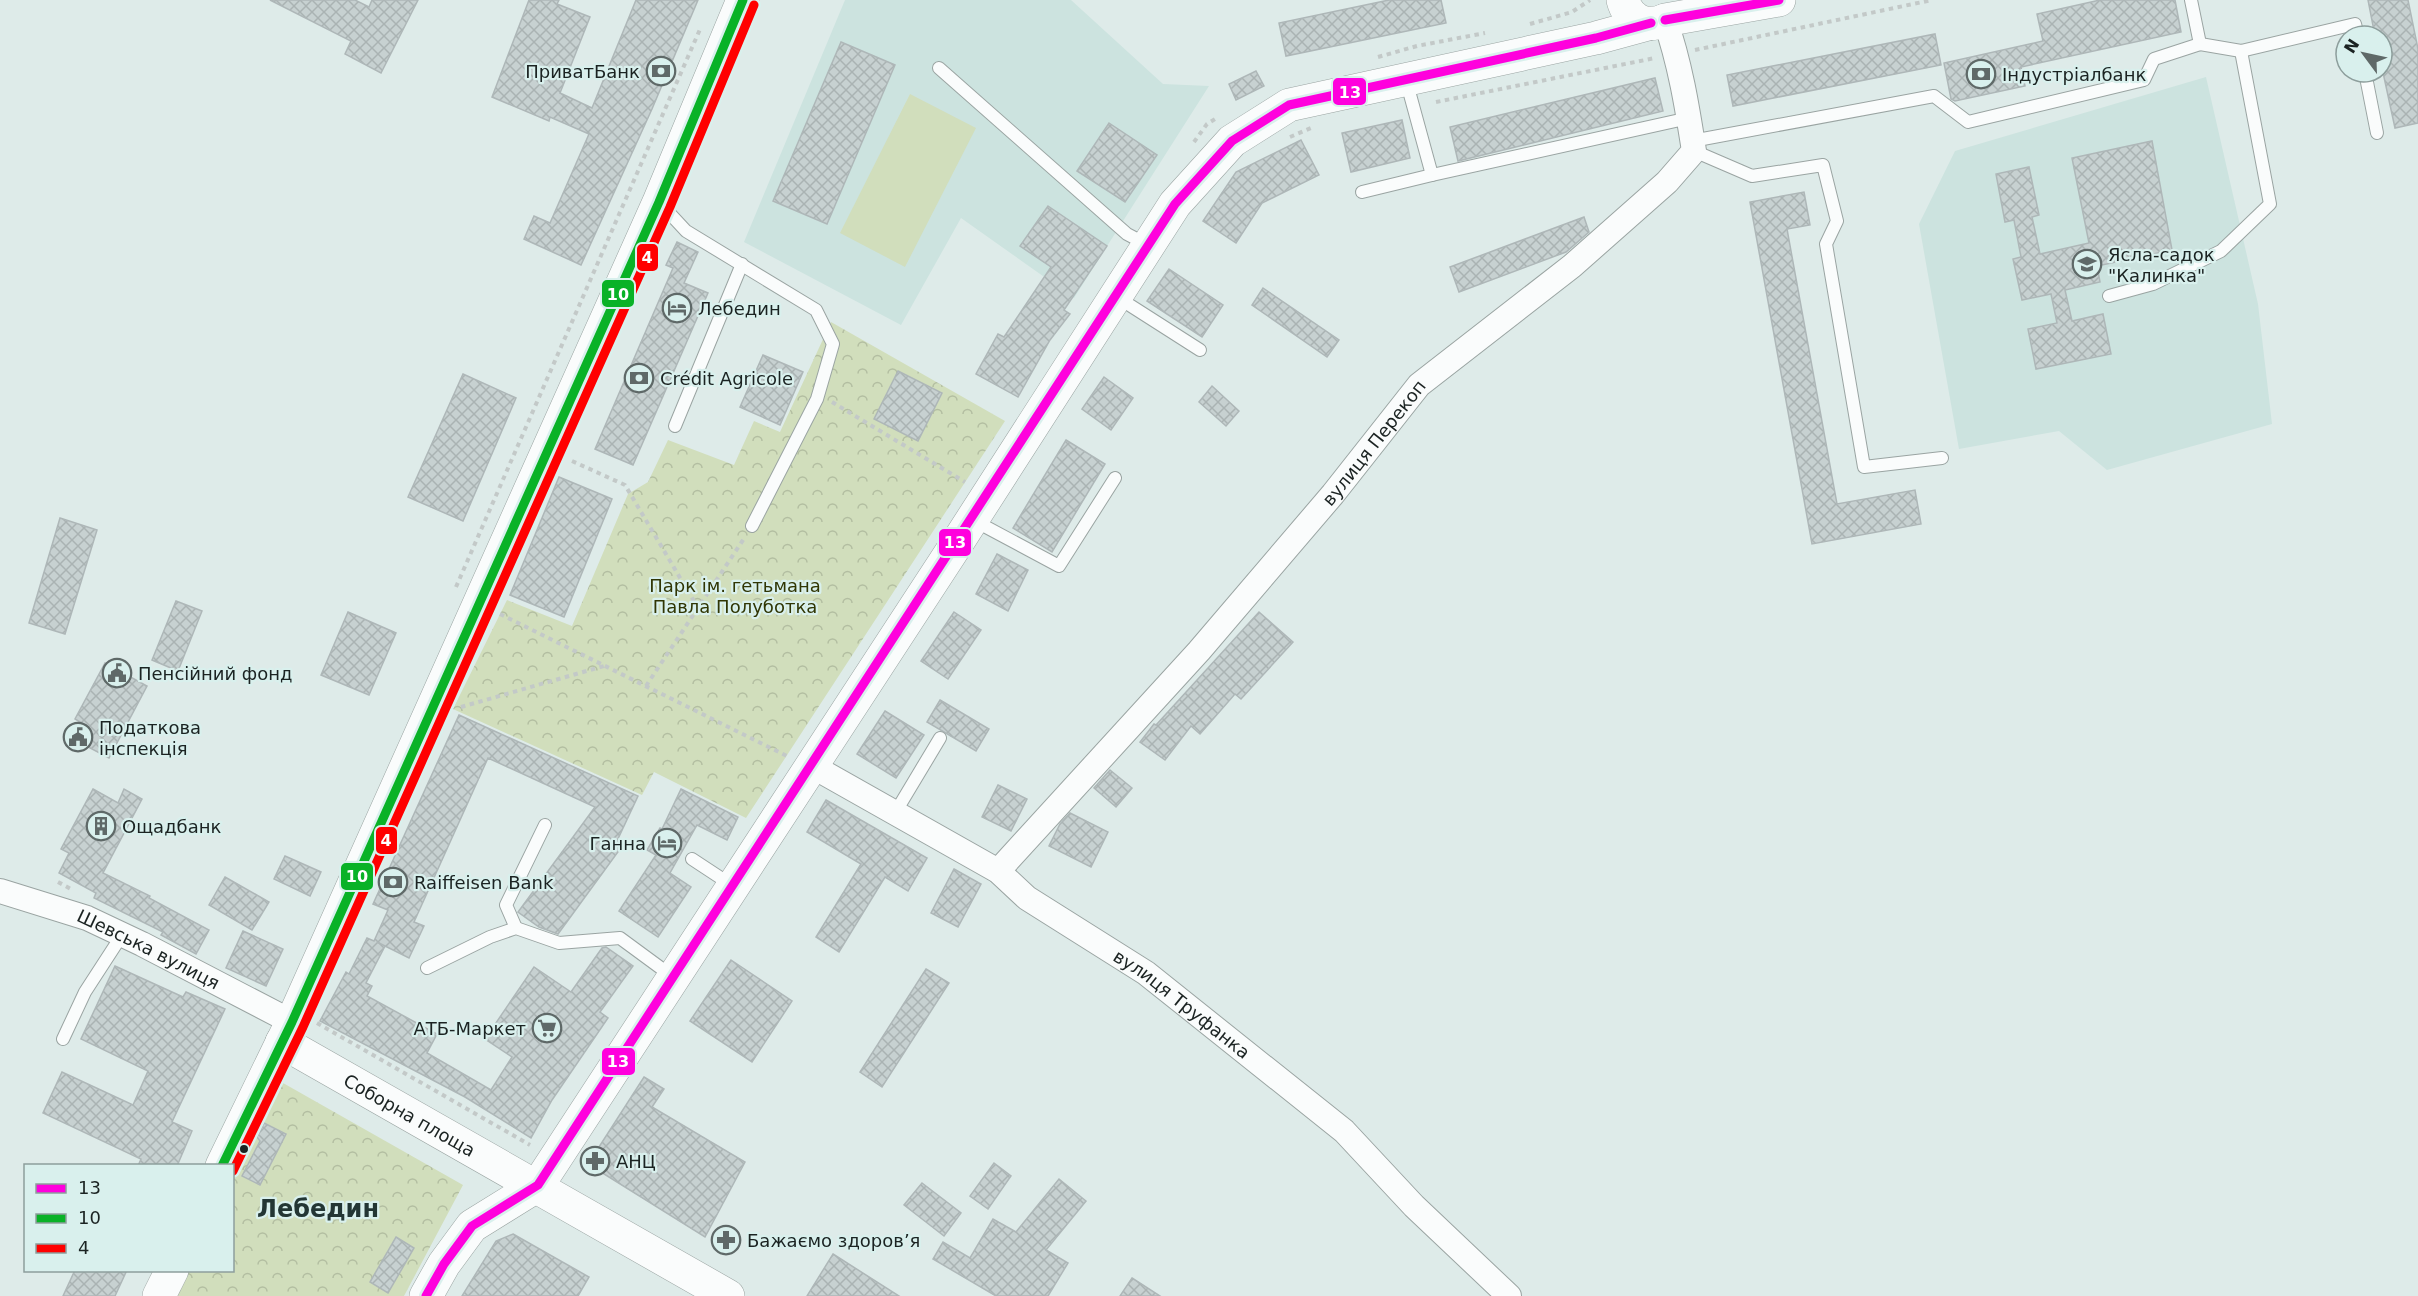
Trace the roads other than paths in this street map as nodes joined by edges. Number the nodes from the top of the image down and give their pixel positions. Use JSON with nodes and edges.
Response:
{"nodes":[{"id":1,"x":743,"y":0,"type":"edge"},
{"id":2,"x":1622,"y":0,"type":"edge"},
{"id":3,"x":1779,"y":0,"type":"edge"},
{"id":4,"x":2191,"y":0,"type":"edge"},
{"id":5,"x":1717,"y":5,"type":"edge"},
{"id":6,"x":1665,"y":14,"type":"edge"},
{"id":7,"x":2334,"y":29,"type":"edge"},
{"id":8,"x":1596,"y":38,"type":"junction"},
{"id":9,"x":2200,"y":44,"type":"junction"},
{"id":10,"x":2241,"y":51,"type":"junction"},
{"id":11,"x":939,"y":68,"type":"dead end"},
{"id":12,"x":2367,"y":84,"type":"edge"},
{"id":13,"x":1410,"y":93,"type":"junction"},
{"id":14,"x":2377,"y":133,"type":"dead end"},
{"id":15,"x":1692,"y":136,"type":"junction"},
{"id":16,"x":1432,"y":175,"type":"junction"},
{"id":17,"x":1362,"y":192,"type":"dead end"},
{"id":18,"x":660,"y":202,"type":"junction"},
{"id":19,"x":1149,"y":246,"type":"junction"},
{"id":20,"x":742,"y":264,"type":"junction"},
{"id":21,"x":2109,"y":296,"type":"dead end"},
{"id":22,"x":1116,"y":297,"type":"junction"},
{"id":23,"x":1200,"y":350,"type":"dead end"},
{"id":24,"x":675,"y":426,"type":"dead end"},
{"id":25,"x":1942,"y":458,"type":"dead end"},
{"id":26,"x":1115,"y":478,"type":"dead end"},
{"id":27,"x":972,"y":520,"type":"junction"},
{"id":28,"x":752,"y":526,"type":"road end"},
{"id":29,"x":940,"y":738,"type":"dead end"},
{"id":30,"x":799,"y":761,"type":"junction"},
{"id":31,"x":895,"y":813,"type":"junction"},
{"id":32,"x":545,"y":825,"type":"dead end"},
{"id":33,"x":692,"y":859,"type":"dead end"},
{"id":34,"x":998,"y":871,"type":"junction"},
{"id":35,"x":734,"y":886,"type":"junction"},
{"id":36,"x":0,"y":891,"type":"edge"},
{"id":37,"x":516,"y":928,"type":"junction"},
{"id":38,"x":122,"y":935,"type":"junction"},
{"id":39,"x":427,"y":968,"type":"dead end"},
{"id":40,"x":674,"y":978,"type":"junction"},
{"id":41,"x":290,"y":1025,"type":"junction"},
{"id":42,"x":63,"y":1039,"type":"dead end"},
{"id":43,"x":223,"y":1164,"type":"edge"},
{"id":44,"x":538,"y":1185,"type":"junction"},
{"id":45,"x":171,"y":1272,"type":"edge"},
{"id":46,"x":159,"y":1296,"type":"edge"},
{"id":47,"x":426,"y":1296,"type":"edge"},
{"id":48,"x":728,"y":1296,"type":"edge"},
{"id":49,"x":1509,"y":1296,"type":"edge"}],
"edges":[{"from":1,"to":18,"type":"main road"},
{"from":2,"to":6,"type":"main road"},
{"from":2,"to":8,"type":"main road"},
{"from":3,"to":5,"type":"main road"},
{"from":4,"to":9,"type":"lane"},
{"from":5,"to":6,"type":"main road"},
{"from":6,"to":8,"type":"main road"},
{"from":6,"to":15,"type":"street"},
{"from":7,"to":10,"type":"lane"},
{"from":8,"to":13,"type":"main road"},
{"from":9,"to":10,"type":"lane"},
{"from":9,"to":15,"type":"lane"},
{"from":10,"to":21,"type":"lane"},
{"from":11,"to":19,"type":"lane"},
{"from":12,"to":14,"type":"lane"},
{"from":13,"to":16,"type":"lane"},
{"from":13,"to":19,"type":"main road"},
{"from":15,"to":16,"type":"lane"},
{"from":15,"to":25,"type":"lane"},
{"from":15,"to":34,"type":"street","name":"вулиця Перекоп"},
{"from":16,"to":17,"type":"lane"},
{"from":18,"to":20,"type":"lane"},
{"from":18,"to":41,"type":"main road"},
{"from":19,"to":22,"type":"main road"},
{"from":20,"to":24,"type":"lane"},
{"from":20,"to":28,"type":"lane"},
{"from":22,"to":23,"type":"lane"},
{"from":22,"to":27,"type":"main road"},
{"from":26,"to":27,"type":"lane"},
{"from":27,"to":30,"type":"main road"},
{"from":29,"to":31,"type":"lane"},
{"from":30,"to":31,"type":"street","name":"вулиця Труфанка"},
{"from":30,"to":35,"type":"main road"},
{"from":31,"to":34,"type":"street","name":"вулиця Труфанка"},
{"from":32,"to":37,"type":"lane"},
{"from":33,"to":35,"type":"lane"},
{"from":34,"to":49,"type":"street","name":"вулиця Труфанка"},
{"from":35,"to":40,"type":"main road"},
{"from":36,"to":38,"type":"street","name":"Шевська вулиця"},
{"from":37,"to":39,"type":"lane"},
{"from":37,"to":40,"type":"lane"},
{"from":38,"to":41,"type":"street","name":"Шевська вулиця"},
{"from":38,"to":42,"type":"lane"},
{"from":40,"to":44,"type":"main road"},
{"from":41,"to":43,"type":"main road"},
{"from":41,"to":44,"type":"main road","name":"Соборна площа"},
{"from":44,"to":47,"type":"main road"},
{"from":44,"to":48,"type":"main road","name":"Соборна площа"},
{"from":45,"to":46,"type":"main road"}]}
